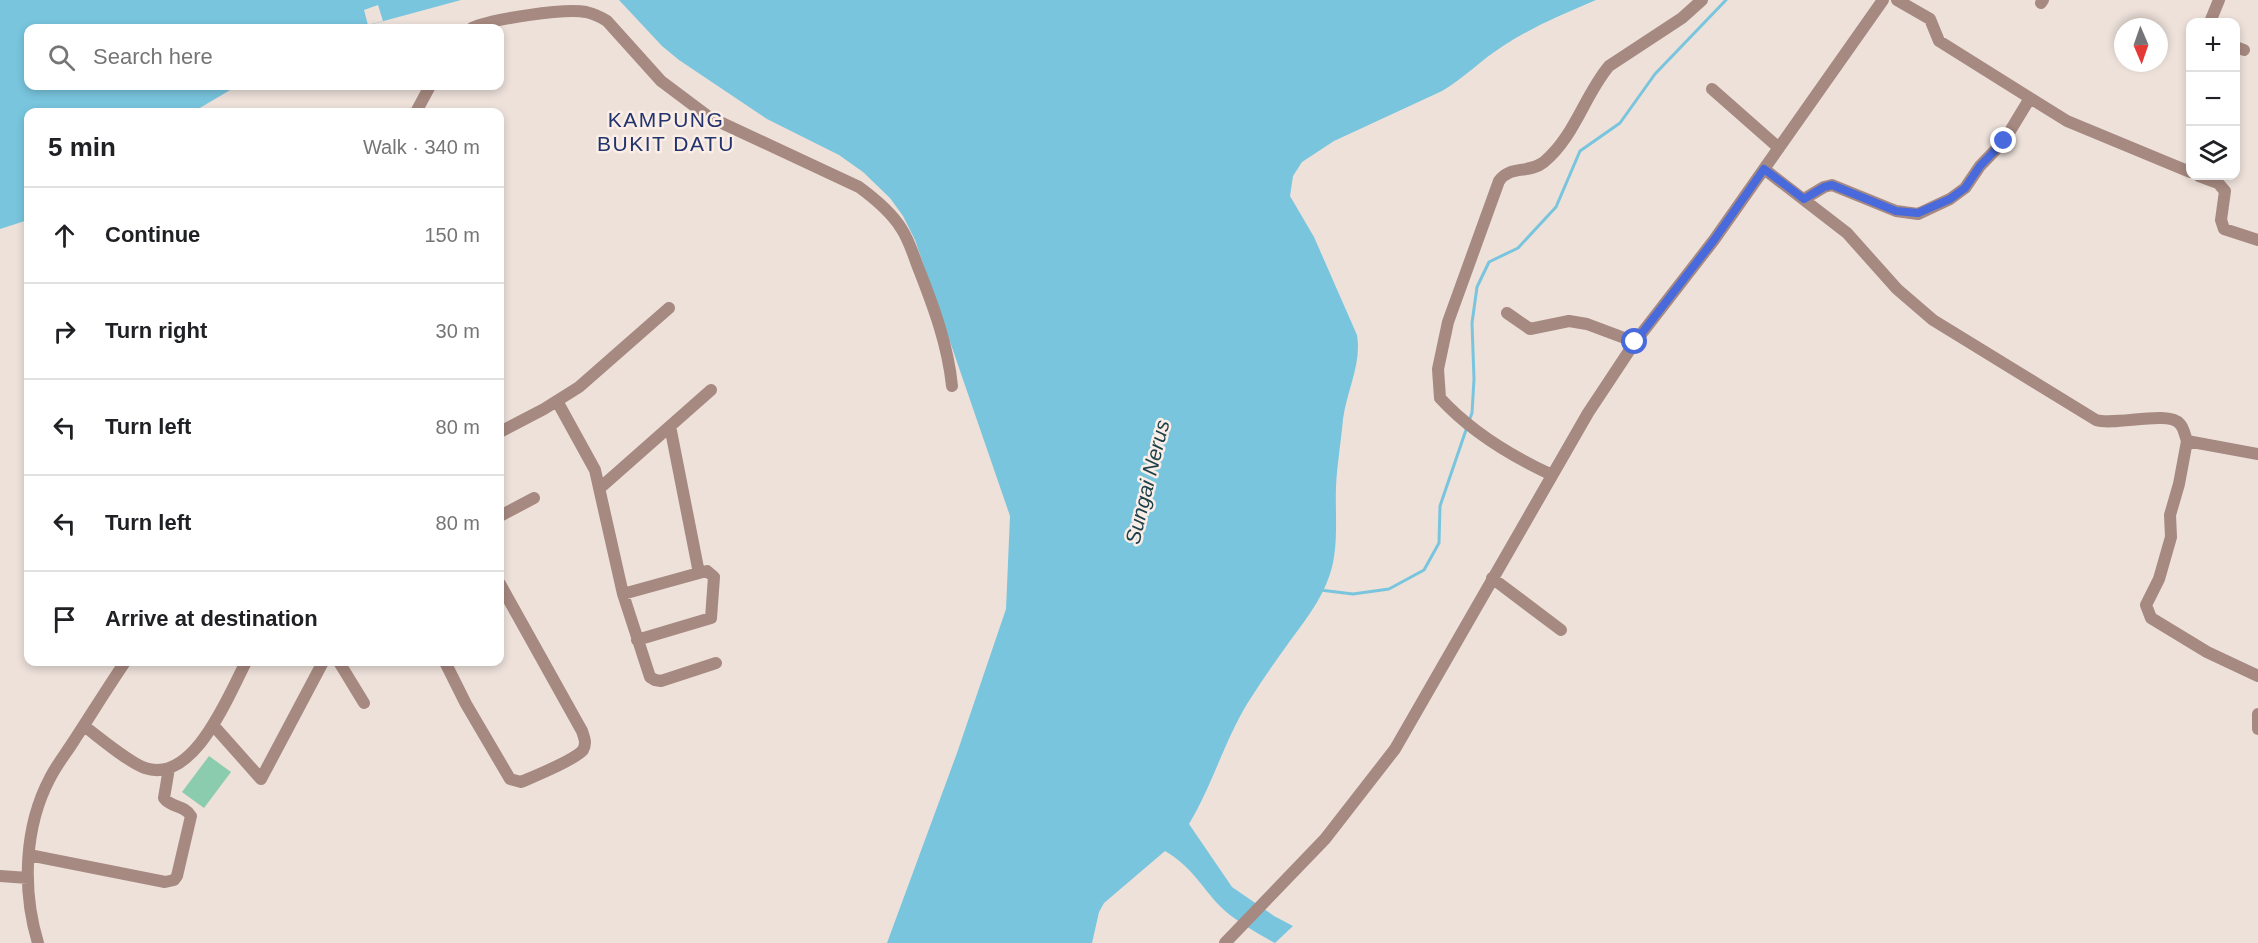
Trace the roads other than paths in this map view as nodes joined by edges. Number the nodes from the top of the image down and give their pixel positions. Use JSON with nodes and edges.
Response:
{"nodes":[{"id":1,"x":1702,"y":0,"type":"edge"},
{"id":2,"x":1898,"y":0,"type":"edge"},
{"id":3,"x":2219,"y":0,"type":"edge"},
{"id":4,"x":1882,"y":1,"type":"edge"},
{"id":5,"x":2212,"y":18,"type":"edge"},
{"id":6,"x":483,"y":24,"type":"edge"},
{"id":7,"x":1712,"y":89,"type":"dead end"},
{"id":8,"x":427,"y":90,"type":"edge"},
{"id":9,"x":2030,"y":98,"type":"junction"},
{"id":10,"x":418,"y":108,"type":"edge"},
{"id":11,"x":1779,"y":148,"type":"junction"},
{"id":12,"x":1764,"y":169,"type":"junction"},
{"id":13,"x":2186,"y":170,"type":"edge"},
{"id":14,"x":2210,"y":180,"type":"edge"},
{"id":15,"x":1804,"y":199,"type":"junction"},
{"id":16,"x":2258,"y":240,"type":"edge"},
{"id":17,"x":669,"y":308,"type":"dead end"},
{"id":18,"x":1507,"y":313,"type":"dead end"},
{"id":19,"x":1635,"y":342,"type":"junction"},
{"id":20,"x":952,"y":386,"type":"dead end"},
{"id":21,"x":711,"y":390,"type":"dead end"},
{"id":22,"x":558,"y":401,"type":"junction"},
{"id":23,"x":670,"y":426,"type":"junction"},
{"id":24,"x":504,"y":430,"type":"edge"},
{"id":25,"x":2187,"y":441,"type":"junction"},
{"id":26,"x":2258,"y":454,"type":"edge"},
{"id":27,"x":1551,"y":475,"type":"junction"},
{"id":28,"x":600,"y":488,"type":"junction"},
{"id":29,"x":534,"y":498,"type":"dead end"},
{"id":30,"x":504,"y":514,"type":"edge"},
{"id":31,"x":699,"y":573,"type":"junction"},
{"id":32,"x":1492,"y":578,"type":"junction"},
{"id":33,"x":504,"y":591,"type":"edge"},
{"id":34,"x":623,"y":594,"type":"junction"},
{"id":35,"x":1561,"y":630,"type":"dead end"},
{"id":36,"x":637,"y":640,"type":"junction"},
{"id":37,"x":716,"y":663,"type":"dead end"},
{"id":38,"x":122,"y":666,"type":"edge"},
{"id":39,"x":244,"y":666,"type":"edge"},
{"id":40,"x":321,"y":666,"type":"edge"},
{"id":41,"x":341,"y":666,"type":"edge"},
{"id":42,"x":447,"y":666,"type":"edge"},
{"id":43,"x":2258,"y":676,"type":"edge"},
{"id":44,"x":364,"y":703,"type":"dead end"},
{"id":45,"x":2258,"y":714,"type":"edge"},
{"id":46,"x":213,"y":725,"type":"junction"},
{"id":47,"x":84,"y":726,"type":"junction"},
{"id":48,"x":2258,"y":729,"type":"edge"},
{"id":49,"x":170,"y":768,"type":"junction"},
{"id":50,"x":28,"y":855,"type":"junction"},
{"id":51,"x":0,"y":876,"type":"edge"},
{"id":52,"x":28,"y":878,"type":"junction"},
{"id":53,"x":38,"y":943,"type":"edge"},
{"id":54,"x":1224,"y":943,"type":"edge"}],
"edges":[{"from":1,"to":27,"type":"street"},
{"from":2,"to":9,"type":"street"},
{"from":3,"to":5,"type":"street"},
{"from":4,"to":11,"type":"street"},
{"from":6,"to":20,"type":"street"},
{"from":7,"to":11,"type":"street"},
{"from":8,"to":10,"type":"street"},
{"from":9,"to":13,"type":"street"},
{"from":9,"to":15,"type":"street"},
{"from":11,"to":12,"type":"street"},
{"from":12,"to":15,"type":"street"},
{"from":12,"to":19,"type":"street"},
{"from":14,"to":16,"type":"street"},
{"from":15,"to":25,"type":"street"},
{"from":17,"to":22,"type":"street"},
{"from":18,"to":19,"type":"street"},
{"from":19,"to":27,"type":"street"},
{"from":21,"to":23,"type":"street"},
{"from":22,"to":24,"type":"street"},
{"from":22,"to":28,"type":"street"},
{"from":23,"to":28,"type":"street"},
{"from":23,"to":31,"type":"street"},
{"from":25,"to":26,"type":"street"},
{"from":25,"to":43,"type":"street"},
{"from":27,"to":32,"type":"street"},
{"from":28,"to":34,"type":"street"},
{"from":29,"to":30,"type":"street"},
{"from":31,"to":34,"type":"street"},
{"from":31,"to":36,"type":"street"},
{"from":32,"to":35,"type":"street"},
{"from":32,"to":54,"type":"street"},
{"from":33,"to":42,"type":"street"},
{"from":34,"to":36,"type":"street"},
{"from":36,"to":37,"type":"street"},
{"from":38,"to":47,"type":"street"},
{"from":39,"to":46,"type":"street"},
{"from":40,"to":46,"type":"street"},
{"from":41,"to":44,"type":"street"},
{"from":45,"to":48,"type":"street"},
{"from":46,"to":49,"type":"street"},
{"from":47,"to":49,"type":"street"},
{"from":47,"to":50,"type":"street"},
{"from":49,"to":50,"type":"street"},
{"from":50,"to":52,"type":"street"},
{"from":51,"to":52,"type":"street"},
{"from":52,"to":53,"type":"street"}]}
